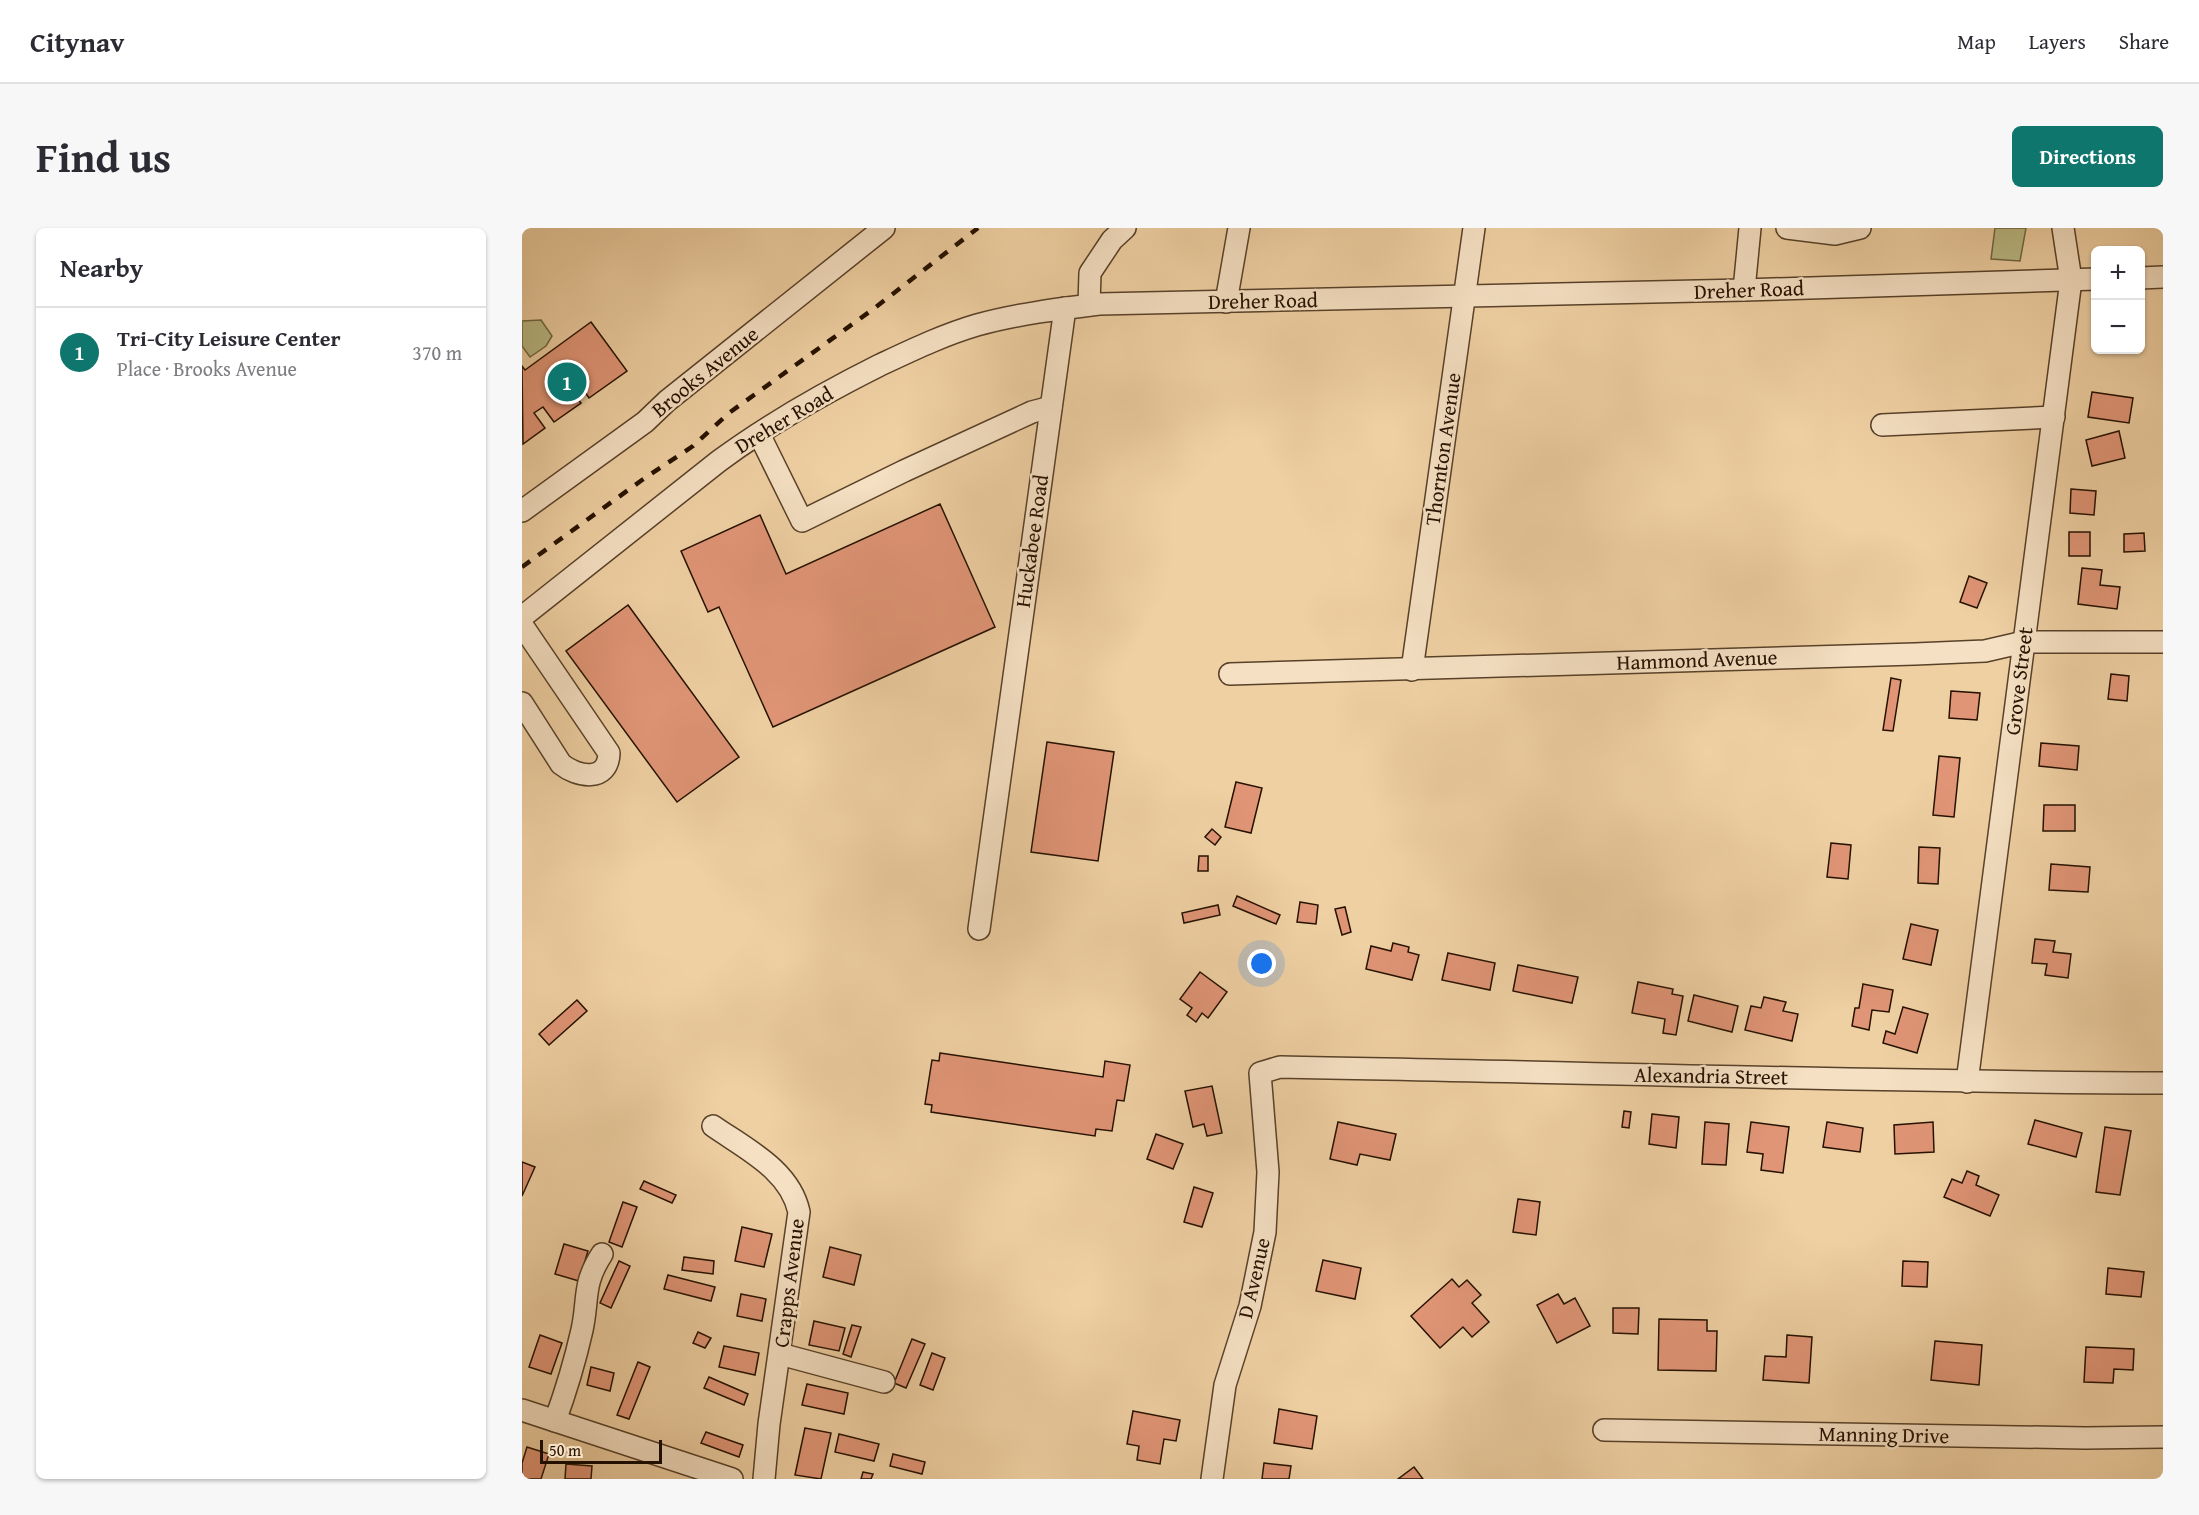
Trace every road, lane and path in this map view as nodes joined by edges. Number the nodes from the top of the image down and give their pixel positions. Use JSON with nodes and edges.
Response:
{"nodes":[{"id":1,"x":884,"y":228,"type":"edge"},
{"id":2,"x":1125,"y":228,"type":"edge"},
{"id":3,"x":1239,"y":228,"type":"edge"},
{"id":4,"x":1474,"y":228,"type":"edge"},
{"id":5,"x":1750,"y":228,"type":"edge"},
{"id":6,"x":1787,"y":228,"type":"edge"},
{"id":7,"x":1860,"y":228,"type":"edge"},
{"id":8,"x":2063,"y":228,"type":"edge"},
{"id":9,"x":2163,"y":277,"type":"edge"},
{"id":10,"x":2145,"y":278,"type":"edge"},
{"id":11,"x":2091,"y":279,"type":"edge"},
{"id":12,"x":2071,"y":280,"type":"junction"},
{"id":13,"x":1744,"y":290,"type":"junction"},
{"id":14,"x":1464,"y":296,"type":"junction"},
{"id":15,"x":1226,"y":302,"type":"junction"},
{"id":16,"x":1089,"y":305,"type":"junction"},
{"id":17,"x":1065,"y":308,"type":"junction"},
{"id":18,"x":1051,"y":407,"type":"junction"},
{"id":19,"x":2054,"y":417,"type":"junction"},
{"id":20,"x":1882,"y":425,"type":"dead end"},
{"id":21,"x":759,"y":434,"type":"junction"},
{"id":22,"x":522,"y":511,"type":"edge"},
{"id":23,"x":522,"y":616,"type":"edge"},
{"id":24,"x":522,"y":625,"type":"edge"},
{"id":25,"x":2024,"y":642,"type":"junction"},
{"id":26,"x":2163,"y":642,"type":"edge"},
{"id":27,"x":1412,"y":670,"type":"junction"},
{"id":28,"x":1230,"y":674,"type":"dead end"},
{"id":29,"x":522,"y":703,"type":"edge"},
{"id":30,"x":979,"y":929,"type":"dead end"},
{"id":31,"x":1260,"y":1073,"type":"joint"},
{"id":32,"x":1967,"y":1082,"type":"junction"},
{"id":33,"x":2163,"y":1083,"type":"edge"},
{"id":34,"x":713,"y":1126,"type":"dead end"},
{"id":35,"x":602,"y":1254,"type":"dead end"},
{"id":36,"x":780,"y":1354,"type":"junction"},
{"id":37,"x":884,"y":1382,"type":"dead end"},
{"id":38,"x":522,"y":1410,"type":"edge"},
{"id":39,"x":555,"y":1421,"type":"junction"},
{"id":40,"x":1604,"y":1430,"type":"dead end"},
{"id":41,"x":2163,"y":1437,"type":"edge"},
{"id":42,"x":732,"y":1479,"type":"edge"},
{"id":43,"x":764,"y":1479,"type":"edge"},
{"id":44,"x":1212,"y":1479,"type":"edge"}],
"edges":[{"from":1,"to":22,"type":"street","name":"Brooks Avenue"},
{"from":2,"to":16,"type":"street"},
{"from":3,"to":15,"type":"street"},
{"from":4,"to":14,"type":"street","name":"Thornton Avenue"},
{"from":5,"to":13,"type":"street"},
{"from":6,"to":7,"type":"street"},
{"from":8,"to":12,"type":"street","name":"Grove Street"},
{"from":9,"to":10,"type":"street"},
{"from":11,"to":12,"type":"street","name":"Dreher Road"},
{"from":12,"to":13,"type":"street","name":"Dreher Road"},
{"from":12,"to":19,"type":"street","name":"Grove Street"},
{"from":13,"to":14,"type":"street","name":"Dreher Road"},
{"from":14,"to":15,"type":"street","name":"Dreher Road"},
{"from":14,"to":27,"type":"street","name":"Thornton Avenue"},
{"from":15,"to":16,"type":"street","name":"Dreher Road"},
{"from":16,"to":17,"type":"street","name":"Dreher Road"},
{"from":17,"to":18,"type":"street","name":"Huckabee Road"},
{"from":17,"to":21,"type":"street","name":"Dreher Road"},
{"from":18,"to":21,"type":"street"},
{"from":18,"to":30,"type":"street","name":"Huckabee Road"},
{"from":19,"to":20,"type":"street"},
{"from":19,"to":25,"type":"street","name":"Grove Street"},
{"from":21,"to":23,"type":"street","name":"Dreher Road"},
{"from":24,"to":29,"type":"street"},
{"from":25,"to":26,"type":"street","name":"Hammond Avenue"},
{"from":25,"to":27,"type":"street","name":"Hammond Avenue"},
{"from":25,"to":32,"type":"street","name":"Grove Street"},
{"from":27,"to":28,"type":"street","name":"Hammond Avenue"},
{"from":31,"to":32,"type":"street","name":"Alexandria Street"},
{"from":31,"to":44,"type":"street","name":"D Avenue"},
{"from":32,"to":33,"type":"street","name":"Alexandria Street"},
{"from":34,"to":36,"type":"street","name":"Crapps Avenue"},
{"from":35,"to":39,"type":"street"},
{"from":36,"to":37,"type":"street"},
{"from":36,"to":43,"type":"street","name":"Crapps Avenue"},
{"from":38,"to":39,"type":"street"},
{"from":39,"to":42,"type":"street"},
{"from":40,"to":41,"type":"street","name":"Manning Drive"}]}
